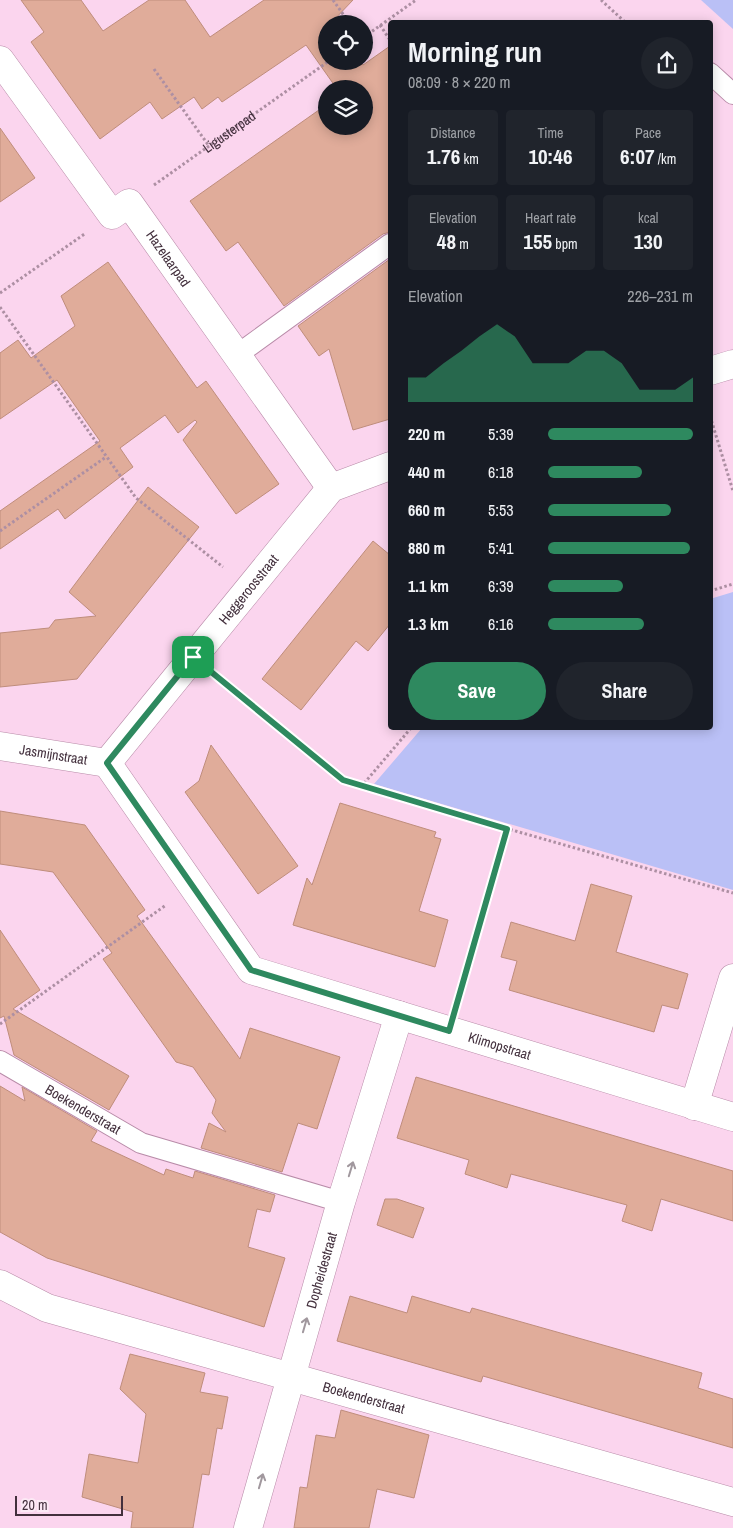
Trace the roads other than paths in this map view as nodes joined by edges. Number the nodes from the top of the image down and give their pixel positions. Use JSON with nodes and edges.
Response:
{"nodes":[{"id":1,"x":0,"y":60,"type":"edge"},
{"id":2,"x":713,"y":76,"type":"edge"},
{"id":3,"x":733,"y":94,"type":"edge"},
{"id":4,"x":388,"y":245,"type":"edge"},
{"id":5,"x":237,"y":355,"type":"junction"},
{"id":6,"x":733,"y":364,"type":"edge"},
{"id":7,"x":713,"y":369,"type":"edge"},
{"id":8,"x":388,"y":467,"type":"edge"},
{"id":9,"x":330,"y":488,"type":"junction"},
{"id":10,"x":0,"y":746,"type":"edge"},
{"id":11,"x":107,"y":763,"type":"junction"},
{"id":12,"x":733,"y":978,"type":"edge"},
{"id":13,"x":399,"y":1015,"type":"junction"},
{"id":14,"x":0,"y":1061,"type":"edge"},
{"id":15,"x":694,"y":1106,"type":"junction"},
{"id":16,"x":733,"y":1117,"type":"edge"},
{"id":17,"x":341,"y":1202,"type":"junction"},
{"id":18,"x":0,"y":1284,"type":"edge"},
{"id":19,"x":289,"y":1378,"type":"junction"},
{"id":20,"x":733,"y":1502,"type":"edge"},
{"id":21,"x":248,"y":1528,"type":"edge"}],
"edges":[{"from":1,"to":5,"type":"street","name":"Hazelaarpad"},
{"from":2,"to":3,"type":"lane"},
{"from":4,"to":5,"type":"lane"},
{"from":5,"to":9,"type":"street","name":"Hazelaarpad"},
{"from":6,"to":7,"type":"street"},
{"from":8,"to":9,"type":"street"},
{"from":9,"to":11,"type":"street","name":"Heggeroosstraat"},
{"from":10,"to":11,"type":"street","name":"Jasmijnstraat"},
{"from":11,"to":13,"type":"street","name":"Klimopstraat"},
{"from":12,"to":15,"type":"street"},
{"from":13,"to":15,"type":"street","name":"Klimopstraat"},
{"from":17,"to":13,"type":"street","name":"Dopheidestraat","one_way":true},
{"from":14,"to":17,"type":"lane","name":"Boekenderstraat"},
{"from":15,"to":16,"type":"street","name":"Klimopstraat"},
{"from":19,"to":17,"type":"street","name":"Dopheidestraat","one_way":true},
{"from":18,"to":19,"type":"street","name":"Boekenderstraat"},
{"from":19,"to":20,"type":"street","name":"Boekenderstraat"},
{"from":21,"to":19,"type":"street","name":"Dopheidestraat","one_way":true}]}
